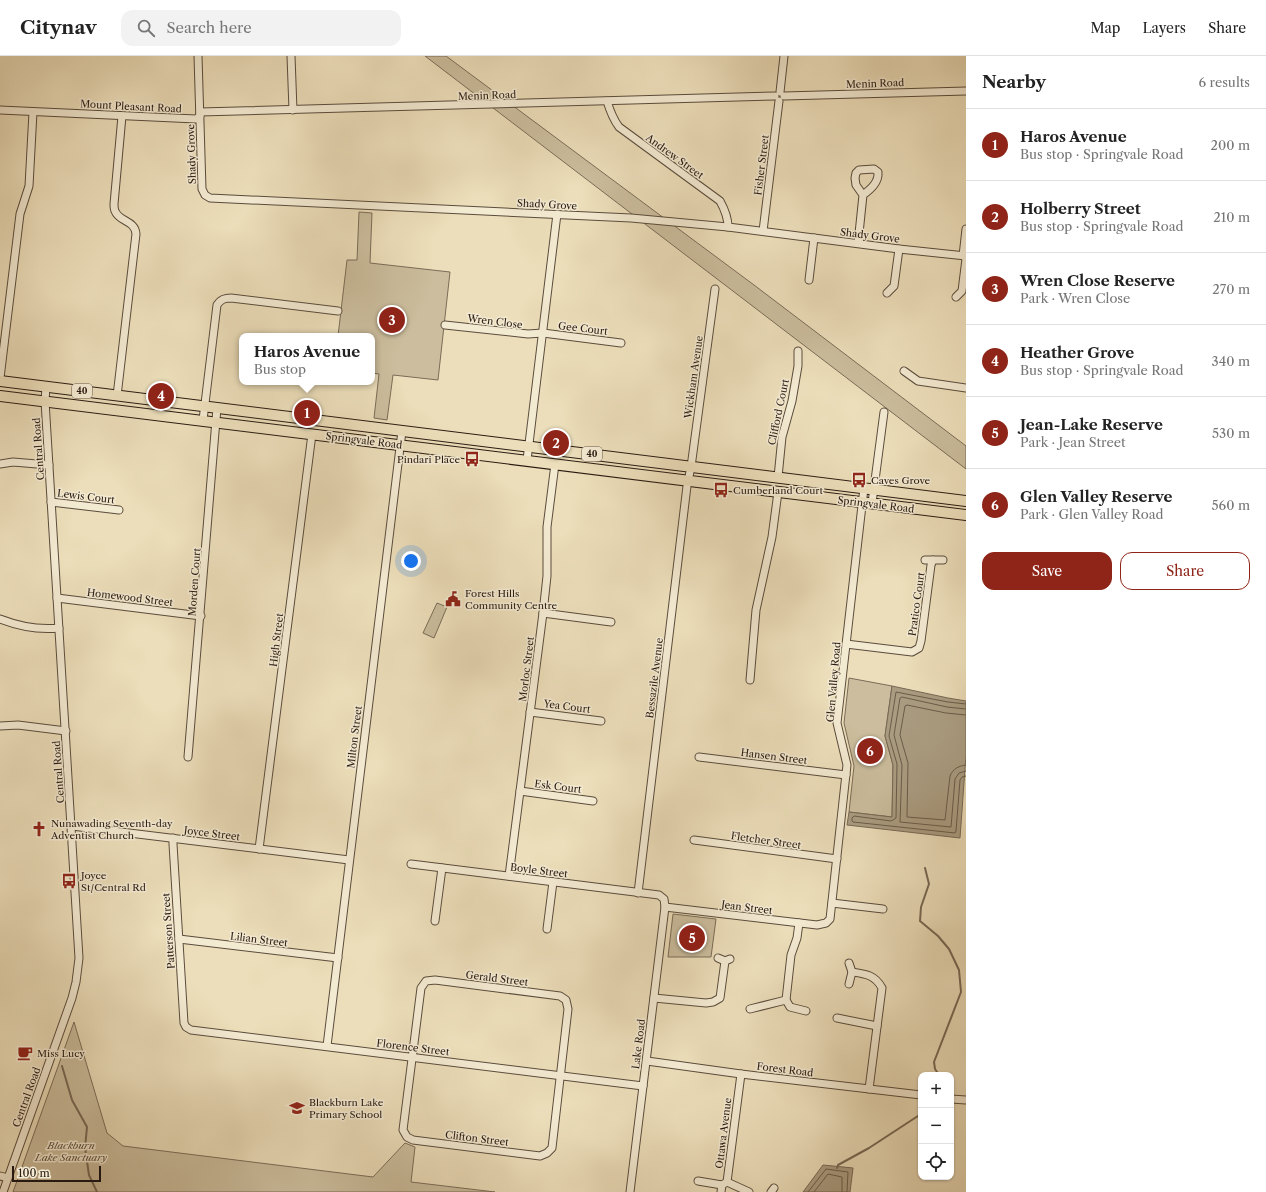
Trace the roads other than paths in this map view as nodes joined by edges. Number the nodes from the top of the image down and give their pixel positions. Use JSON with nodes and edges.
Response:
{"nodes":[{"id":1,"x":198,"y":56,"type":"edge"},
{"id":2,"x":291,"y":56,"type":"edge"},
{"id":3,"x":784,"y":56,"type":"edge"},
{"id":4,"x":966,"y":90,"type":"edge"},
{"id":5,"x":780,"y":96,"type":"junction"},
{"id":6,"x":607,"y":101,"type":"junction"},
{"id":7,"x":0,"y":110,"type":"edge"},
{"id":8,"x":293,"y":110,"type":"junction"},
{"id":9,"x":33,"y":112,"type":"junction"},
{"id":10,"x":200,"y":114,"type":"junction"},
{"id":11,"x":122,"y":116,"type":"junction"},
{"id":12,"x":863,"y":195,"type":"dead end"},
{"id":13,"x":557,"y":214,"type":"junction"},
{"id":14,"x":728,"y":227,"type":"junction"},
{"id":15,"x":966,"y":229,"type":"edge"},
{"id":16,"x":764,"y":231,"type":"junction"},
{"id":17,"x":814,"y":238,"type":"junction"},
{"id":18,"x":858,"y":243,"type":"junction"},
{"id":19,"x":899,"y":249,"type":"junction"},
{"id":20,"x":965,"y":257,"type":"edge"},
{"id":21,"x":809,"y":280,"type":"dead end"},
{"id":22,"x":715,"y":289,"type":"dead end"},
{"id":23,"x":887,"y":293,"type":"dead end"},
{"id":24,"x":956,"y":297,"type":"dead end"},
{"id":25,"x":338,"y":311,"type":"dead end"},
{"id":26,"x":445,"y":325,"type":"dead end"},
{"id":27,"x":543,"y":333,"type":"junction"},
{"id":28,"x":621,"y":342,"type":"dead end"},
{"id":29,"x":798,"y":351,"type":"dead end"},
{"id":30,"x":904,"y":371,"type":"dead end"},
{"id":31,"x":0,"y":378,"type":"edge"},
{"id":32,"x":0,"y":381,"type":"edge"},
{"id":33,"x":46,"y":387,"type":"junction"},
{"id":34,"x":966,"y":388,"type":"edge"},
{"id":35,"x":0,"y":396,"type":"edge"},
{"id":36,"x":117,"y":396,"type":"junction"},
{"id":37,"x":45,"y":401,"type":"junction"},
{"id":38,"x":205,"y":407,"type":"junction"},
{"id":39,"x":217,"y":408,"type":"junction"},
{"id":40,"x":884,"y":412,"type":"dead end"},
{"id":41,"x":203,"y":420,"type":"junction"},
{"id":42,"x":216,"y":422,"type":"junction"},
{"id":43,"x":402,"y":431,"type":"junction"},
{"id":44,"x":312,"y":434,"type":"junction"},
{"id":45,"x":400,"y":445,"type":"junction"},
{"id":46,"x":528,"y":447,"type":"junction"},
{"id":47,"x":527,"y":460,"type":"junction"},
{"id":48,"x":0,"y":464,"type":"edge"},
{"id":49,"x":554,"y":464,"type":"junction"},
{"id":50,"x":49,"y":465,"type":"junction"},
{"id":51,"x":691,"y":467,"type":"junction"},
{"id":52,"x":778,"y":477,"type":"junction"},
{"id":53,"x":688,"y":480,"type":"junction"},
{"id":54,"x":869,"y":489,"type":"junction"},
{"id":55,"x":778,"y":492,"type":"junction"},
{"id":56,"x":966,"y":501,"type":"edge"},
{"id":57,"x":51,"y":502,"type":"junction"},
{"id":58,"x":867,"y":503,"type":"junction"},
{"id":59,"x":119,"y":510,"type":"dead end"},
{"id":60,"x":966,"y":515,"type":"edge"},
{"id":61,"x":925,"y":560,"type":"dead end"},
{"id":62,"x":933,"y":560,"type":"junction"},
{"id":63,"x":943,"y":560,"type":"dead end"},
{"id":64,"x":57,"y":598,"type":"junction"},
{"id":65,"x":542,"y":613,"type":"junction"},
{"id":66,"x":201,"y":616,"type":"junction"},
{"id":67,"x":0,"y":619,"type":"edge"},
{"id":68,"x":611,"y":622,"type":"dead end"},
{"id":69,"x":59,"y":628,"type":"junction"},
{"id":70,"x":846,"y":644,"type":"junction"},
{"id":71,"x":750,"y":680,"type":"dead end"},
{"id":72,"x":530,"y":712,"type":"junction"},
{"id":73,"x":601,"y":721,"type":"dead end"},
{"id":74,"x":0,"y":726,"type":"edge"},
{"id":75,"x":66,"y":731,"type":"junction"},
{"id":76,"x":188,"y":757,"type":"dead end"},
{"id":77,"x":699,"y":757,"type":"dead end"},
{"id":78,"x":846,"y":775,"type":"junction"},
{"id":79,"x":520,"y":791,"type":"junction"},
{"id":80,"x":593,"y":801,"type":"dead end"},
{"id":81,"x":72,"y":826,"type":"junction"},
{"id":82,"x":174,"y":838,"type":"junction"},
{"id":83,"x":694,"y":840,"type":"dead end"},
{"id":84,"x":260,"y":849,"type":"junction"},
{"id":85,"x":837,"y":859,"type":"junction"},
{"id":86,"x":349,"y":860,"type":"junction"},
{"id":87,"x":411,"y":864,"type":"dead end"},
{"id":88,"x":442,"y":868,"type":"junction"},
{"id":89,"x":509,"y":876,"type":"junction"},
{"id":90,"x":553,"y":882,"type":"junction"},
{"id":91,"x":638,"y":892,"type":"junction"},
{"id":92,"x":665,"y":903,"type":"junction"},
{"id":93,"x":832,"y":903,"type":"junction"},
{"id":94,"x":883,"y":910,"type":"dead end"},
{"id":95,"x":435,"y":921,"type":"dead end"},
{"id":96,"x":799,"y":923,"type":"junction"},
{"id":97,"x":826,"y":924,"type":"joint"},
{"id":98,"x":546,"y":929,"type":"dead end"},
{"id":99,"x":179,"y":939,"type":"junction"},
{"id":100,"x":338,"y":958,"type":"junction"},
{"id":101,"x":724,"y":959,"type":"dead end"},
{"id":102,"x":849,"y":963,"type":"dead end"},
{"id":103,"x":852,"y":972,"type":"junction"},
{"id":104,"x":849,"y":984,"type":"dead end"},
{"id":105,"x":654,"y":998,"type":"junction"},
{"id":106,"x":786,"y":1000,"type":"junction"},
{"id":107,"x":750,"y":1009,"type":"dead end"},
{"id":108,"x":806,"y":1011,"type":"dead end"},
{"id":109,"x":837,"y":1018,"type":"dead end"},
{"id":110,"x":184,"y":1023,"type":"joint"},
{"id":111,"x":877,"y":1026,"type":"junction"},
{"id":112,"x":327,"y":1046,"type":"junction"},
{"id":113,"x":412,"y":1057,"type":"junction"},
{"id":114,"x":647,"y":1061,"type":"junction"},
{"id":115,"x":741,"y":1074,"type":"junction"},
{"id":116,"x":560,"y":1075,"type":"junction"},
{"id":117,"x":643,"y":1086,"type":"junction"},
{"id":118,"x":869,"y":1089,"type":"junction"},
{"id":119,"x":918,"y":1095,"type":"edge"},
{"id":120,"x":954,"y":1099,"type":"edge"},
{"id":121,"x":966,"y":1100,"type":"edge"},
{"id":122,"x":0,"y":1176,"type":"edge"},
{"id":123,"x":8,"y":1178,"type":"junction"},
{"id":124,"x":698,"y":1181,"type":"dead end"},
{"id":125,"x":724,"y":1186,"type":"edge"},
{"id":126,"x":3,"y":1192,"type":"edge"},
{"id":127,"x":630,"y":1192,"type":"edge"},
{"id":128,"x":749,"y":1192,"type":"edge"}],
"edges":[{"from":1,"to":10,"type":"street"},
{"from":2,"to":8,"type":"street"},
{"from":3,"to":5,"type":"street","name":"Fisher Street"},
{"from":4,"to":5,"type":"street","name":"Menin Road"},
{"from":5,"to":6,"type":"street","name":"Menin Road"},
{"from":5,"to":16,"type":"street","name":"Fisher Street"},
{"from":6,"to":8,"type":"street","name":"Menin Road"},
{"from":6,"to":14,"type":"street","name":"Andrew Street"},
{"from":7,"to":9,"type":"street","name":"Mount Pleasant Road"},
{"from":8,"to":10,"type":"street","name":"Menin Road"},
{"from":9,"to":11,"type":"street","name":"Mount Pleasant Road"},
{"from":9,"to":31,"type":"street"},
{"from":10,"to":11,"type":"street","name":"Mount Pleasant Road"},
{"from":10,"to":13,"type":"street","name":"Shady Grove"},
{"from":11,"to":36,"type":"street"},
{"from":12,"to":18,"type":"street"},
{"from":13,"to":14,"type":"street","name":"Shady Grove"},
{"from":13,"to":27,"type":"street"},
{"from":14,"to":16,"type":"street","name":"Shady Grove"},
{"from":15,"to":20,"type":"street"},
{"from":16,"to":17,"type":"street","name":"Shady Grove"},
{"from":17,"to":18,"type":"street","name":"Shady Grove"},
{"from":17,"to":21,"type":"street"},
{"from":18,"to":19,"type":"street","name":"Shady Grove"},
{"from":19,"to":20,"type":"street","name":"Shady Grove"},
{"from":19,"to":23,"type":"street"},
{"from":20,"to":24,"type":"street"},
{"from":22,"to":51,"type":"street","name":"Wickham Avenue"},
{"from":25,"to":38,"type":"street"},
{"from":26,"to":27,"type":"street","name":"Wren Close"},
{"from":27,"to":28,"type":"street","name":"Gee Court"},
{"from":27,"to":46,"type":"street"},
{"from":29,"to":52,"type":"street","name":"Clifford Court"},
{"from":30,"to":34,"type":"street"},
{"from":32,"to":33,"type":"highway","name":"Springvale Road","number":"40"},
{"from":33,"to":36,"type":"highway","name":"Springvale Road","number":"40"},
{"from":33,"to":37,"type":"street","name":"Central Road"},
{"from":35,"to":37,"type":"highway","name":"Springvale Road","number":"40"},
{"from":36,"to":38,"type":"highway","name":"Springvale Road","number":"40"},
{"from":37,"to":41,"type":"highway","name":"Springvale Road","number":"40"},
{"from":37,"to":50,"type":"street","name":"Central Road"},
{"from":38,"to":39,"type":"highway","name":"Springvale Road","number":"40"},
{"from":38,"to":41,"type":"street"},
{"from":39,"to":42,"type":"street","name":"Morden Court"},
{"from":39,"to":43,"type":"highway","name":"Springvale Road","number":"40"},
{"from":40,"to":54,"type":"street"},
{"from":41,"to":42,"type":"highway","name":"Springvale Road","number":"40"},
{"from":42,"to":44,"type":"highway","name":"Springvale Road","number":"40"},
{"from":42,"to":66,"type":"street","name":"Morden Court"},
{"from":43,"to":45,"type":"street","name":"Milton Street"},
{"from":43,"to":46,"type":"highway","name":"Springvale Road","number":"40"},
{"from":44,"to":45,"type":"highway","name":"Springvale Road","number":"40"},
{"from":44,"to":84,"type":"street","name":"High Street"},
{"from":45,"to":47,"type":"highway","name":"Springvale Road","number":"40"},
{"from":45,"to":86,"type":"street","name":"Milton Street"},
{"from":46,"to":47,"type":"street"},
{"from":46,"to":51,"type":"highway","name":"Springvale Road","number":"40"},
{"from":47,"to":49,"type":"highway","name":"Springvale Road","number":"40"},
{"from":48,"to":50,"type":"street"},
{"from":49,"to":53,"type":"highway","name":"Springvale Road","number":"40"},
{"from":49,"to":65,"type":"street","name":"Morloc Street"},
{"from":50,"to":57,"type":"street","name":"Central Road"},
{"from":51,"to":52,"type":"highway","name":"Springvale Road","number":"40"},
{"from":51,"to":53,"type":"street","name":"Bessazile Avenue"},
{"from":52,"to":54,"type":"highway","name":"Springvale Road","number":"40"},
{"from":53,"to":55,"type":"highway","name":"Springvale Road","number":"40"},
{"from":53,"to":91,"type":"street","name":"Bessazile Avenue"},
{"from":54,"to":56,"type":"highway","name":"Springvale Road","number":"40"},
{"from":54,"to":58,"type":"street","name":"Glen Valley Road"},
{"from":55,"to":58,"type":"highway","name":"Springvale Road","number":"40"},
{"from":55,"to":71,"type":"street"},
{"from":57,"to":59,"type":"street","name":"Lewis Court"},
{"from":57,"to":64,"type":"street","name":"Central Road"},
{"from":58,"to":60,"type":"highway","name":"Springvale Road","number":"40"},
{"from":58,"to":70,"type":"street","name":"Glen Valley Road"},
{"from":61,"to":62,"type":"street","name":"Pratico Court"},
{"from":62,"to":63,"type":"street","name":"Pratico Court"},
{"from":62,"to":70,"type":"street","name":"Pratico Court"},
{"from":64,"to":66,"type":"street","name":"Homewood Street"},
{"from":64,"to":69,"type":"street","name":"Central Road"},
{"from":65,"to":68,"type":"street"},
{"from":65,"to":72,"type":"street","name":"Morloc Street"},
{"from":66,"to":76,"type":"street","name":"Morden Court"},
{"from":67,"to":69,"type":"street"},
{"from":69,"to":75,"type":"street","name":"Central Road"},
{"from":70,"to":78,"type":"street","name":"Glen Valley Road"},
{"from":72,"to":73,"type":"street","name":"Yea Court"},
{"from":72,"to":79,"type":"street","name":"Morloc Street"},
{"from":74,"to":75,"type":"street"},
{"from":75,"to":81,"type":"street","name":"Central Road"},
{"from":77,"to":78,"type":"street","name":"Hansen Street"},
{"from":78,"to":85,"type":"street","name":"Glen Valley Road"},
{"from":79,"to":80,"type":"street","name":"Esk Court"},
{"from":79,"to":89,"type":"street","name":"Morloc Street"},
{"from":81,"to":82,"type":"street","name":"Joyce Street"},
{"from":81,"to":123,"type":"street","name":"Central Road"},
{"from":82,"to":84,"type":"street","name":"Joyce Street"},
{"from":82,"to":99,"type":"street","name":"Patterson Street"},
{"from":83,"to":85,"type":"street","name":"Fletcher Street"},
{"from":84,"to":86,"type":"street","name":"Joyce Street"},
{"from":85,"to":93,"type":"street","name":"Glen Valley Road"},
{"from":86,"to":100,"type":"street","name":"Milton Street"},
{"from":87,"to":88,"type":"street","name":"Boyle Street"},
{"from":88,"to":89,"type":"street","name":"Boyle Street"},
{"from":88,"to":95,"type":"street"},
{"from":89,"to":90,"type":"street","name":"Boyle Street"},
{"from":90,"to":91,"type":"street","name":"Boyle Street"},
{"from":90,"to":98,"type":"street"},
{"from":91,"to":92,"type":"street","name":"Boyle Street"},
{"from":92,"to":96,"type":"street","name":"Jean Street"},
{"from":92,"to":105,"type":"street","name":"Lake Road"},
{"from":93,"to":94,"type":"street"},
{"from":93,"to":97,"type":"street","name":"Glen Valley Road"},
{"from":96,"to":97,"type":"street","name":"Jean Street"},
{"from":96,"to":106,"type":"street"},
{"from":99,"to":100,"type":"street","name":"Lilian Street"},
{"from":99,"to":110,"type":"street","name":"Patterson Street"},
{"from":100,"to":112,"type":"street","name":"Milton Street"},
{"from":101,"to":105,"type":"street"},
{"from":102,"to":103,"type":"street"},
{"from":103,"to":104,"type":"street"},
{"from":103,"to":111,"type":"street"},
{"from":105,"to":114,"type":"street","name":"Lake Road"},
{"from":106,"to":107,"type":"street"},
{"from":106,"to":108,"type":"street"},
{"from":109,"to":111,"type":"street"},
{"from":110,"to":112,"type":"street","name":"Florence Street"},
{"from":111,"to":118,"type":"street"},
{"from":112,"to":113,"type":"street","name":"Florence Street"},
{"from":113,"to":116,"type":"street","name":"Florence Street"},
{"from":113,"to":116,"type":"street","name":"Gerald Street"},
{"from":113,"to":116,"type":"street","name":"Clifton Street"},
{"from":114,"to":115,"type":"street","name":"Forest Road"},
{"from":114,"to":117,"type":"street","name":"Lake Road"},
{"from":115,"to":118,"type":"street","name":"Forest Road"},
{"from":115,"to":125,"type":"street","name":"Ottawa Avenue"},
{"from":116,"to":117,"type":"street","name":"Florence Street"},
{"from":117,"to":127,"type":"street","name":"Lake Road"},
{"from":118,"to":119,"type":"street","name":"Forest Road"},
{"from":120,"to":121,"type":"street"},
{"from":122,"to":123,"type":"street"},
{"from":123,"to":126,"type":"street","name":"Central Road"},
{"from":124,"to":125,"type":"street"},
{"from":125,"to":128,"type":"street"}]}
